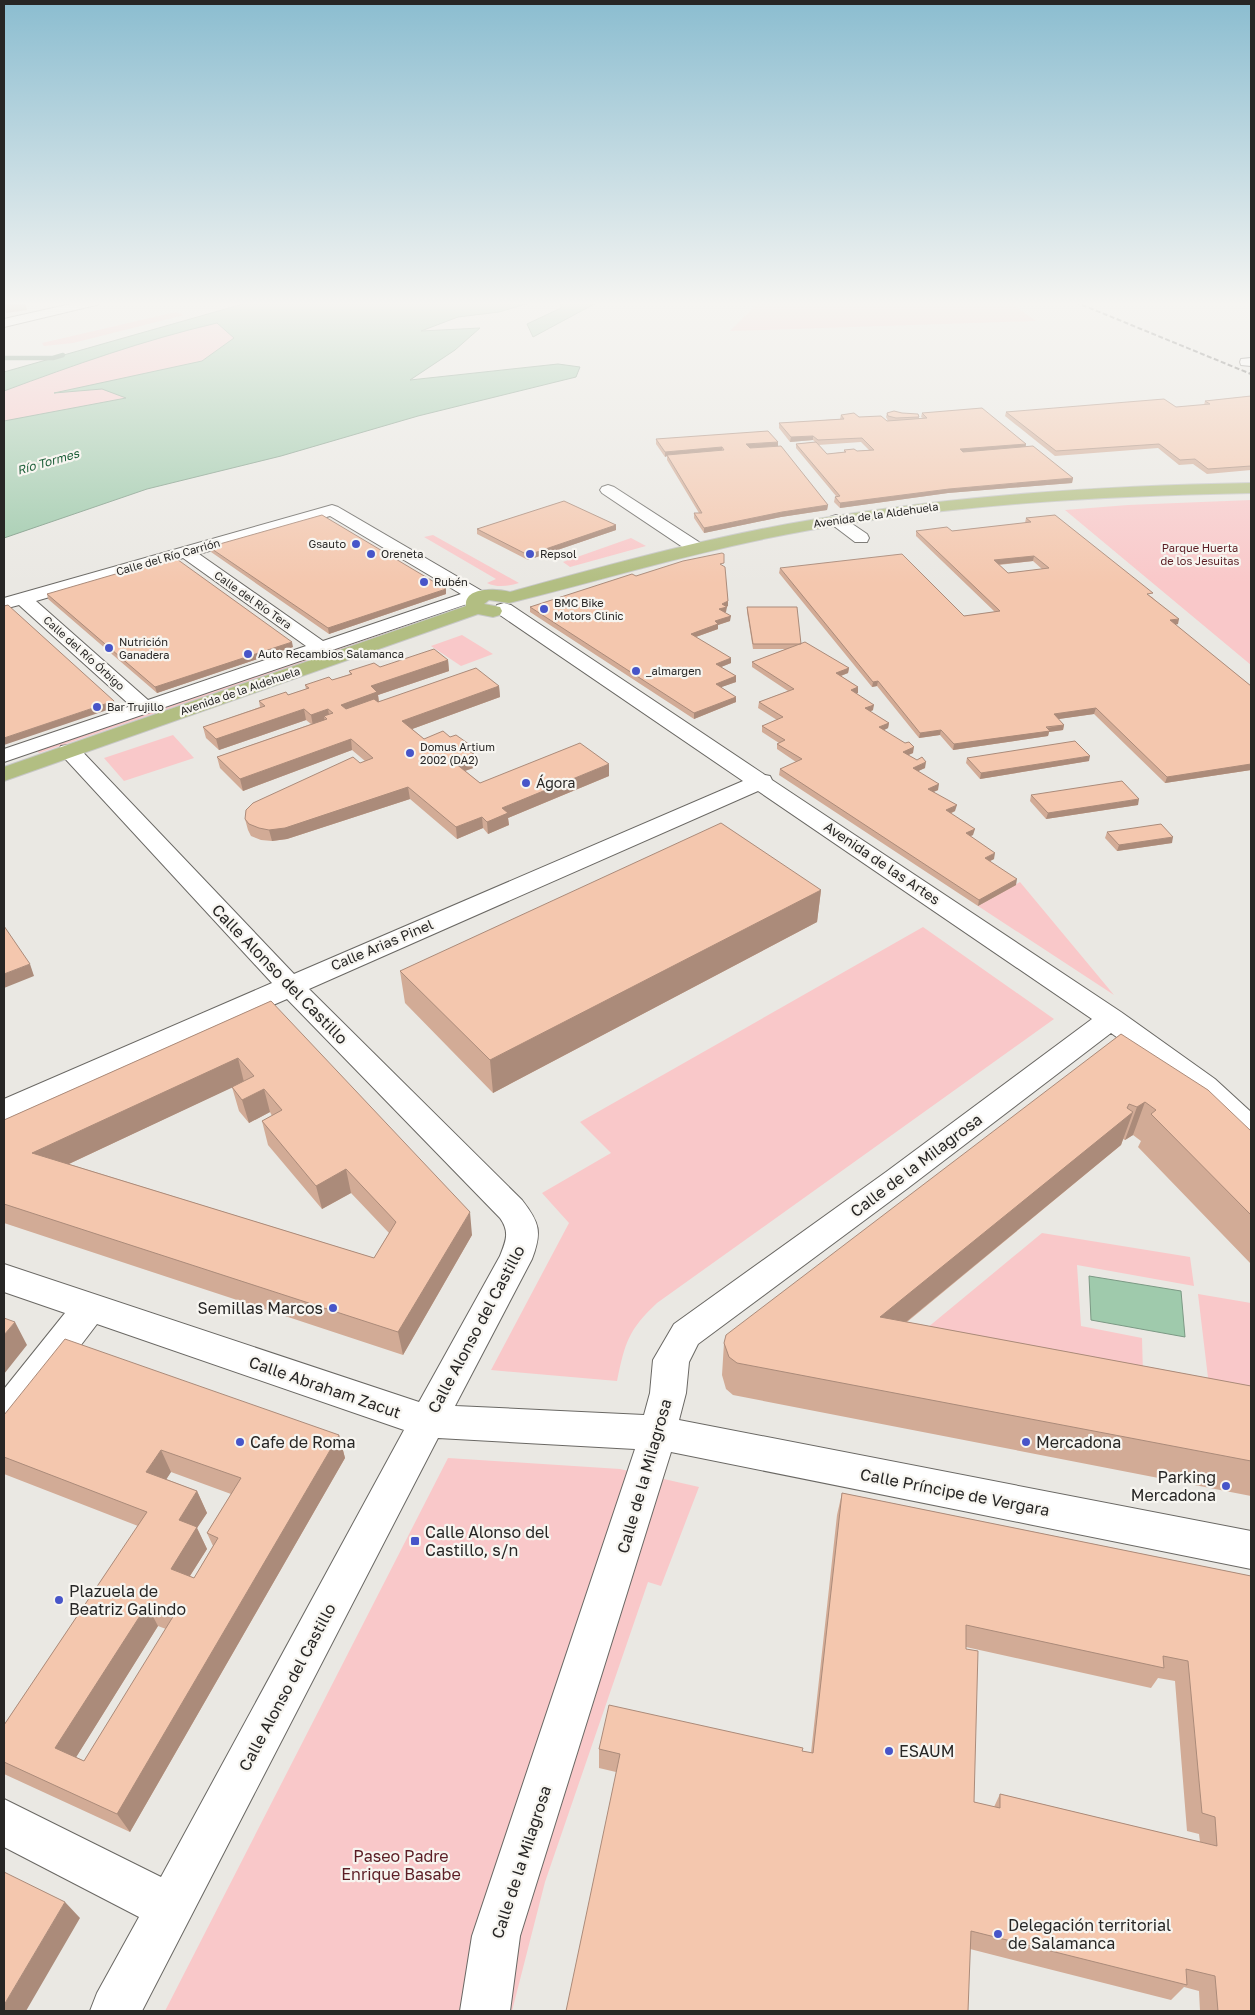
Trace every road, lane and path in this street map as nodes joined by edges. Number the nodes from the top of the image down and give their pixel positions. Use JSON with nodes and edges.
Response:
{"nodes":[{"id":1,"x":1251,"y":488,"type":"edge"},
{"id":2,"x":608,"y":490,"type":"dead end"},
{"id":3,"x":836,"y":520,"type":"junction"},
{"id":4,"x":862,"y":538,"type":"dead end"},
{"id":5,"x":696,"y":548,"type":"junction"},
{"id":6,"x":185,"y":552,"type":"junction"},
{"id":7,"x":23,"y":599,"type":"junction"},
{"id":8,"x":478,"y":600,"type":"junction"},
{"id":9,"x":4,"y":604,"type":"edge"},
{"id":10,"x":506,"y":604,"type":"junction"},
{"id":11,"x":321,"y":648,"type":"junction"},
{"id":12,"x":145,"y":708,"type":"junction"},
{"id":13,"x":69,"y":751,"type":"junction"},
{"id":14,"x":4,"y":756,"type":"edge"},
{"id":15,"x":4,"y":774,"type":"edge"},
{"id":16,"x":762,"y":781,"type":"junction"},
{"id":17,"x":289,"y":985,"type":"junction"},
{"id":18,"x":1111,"y":1019,"type":"junction"},
{"id":19,"x":4,"y":1111,"type":"edge"},
{"id":20,"x":1251,"y":1130,"type":"edge"},
{"id":21,"x":4,"y":1278,"type":"edge"},
{"id":22,"x":90,"y":1307,"type":"junction"},
{"id":23,"x":4,"y":1417,"type":"edge"},
{"id":24,"x":427,"y":1421,"type":"junction"},
{"id":25,"x":658,"y":1433,"type":"junction"},
{"id":26,"x":1251,"y":1550,"type":"edge"},
{"id":27,"x":4,"y":1822,"type":"edge"},
{"id":28,"x":172,"y":1908,"type":"junction"},
{"id":29,"x":115,"y":2011,"type":"edge"},
{"id":30,"x":485,"y":2011,"type":"edge"}],
"edges":[{"from":1,"to":3,"type":"main road","name":"Avenida de la Aldehuela"},
{"from":2,"to":5,"type":"street"},
{"from":3,"to":4,"type":"street"},
{"from":3,"to":5,"type":"main road","name":"Avenida de la Aldehuela"},
{"from":5,"to":10,"type":"main road","name":"Avenida de la Aldehuela"},
{"from":6,"to":7,"type":"street","name":"Calle del Río Carrión"},
{"from":6,"to":8,"type":"street","name":"Calle del Río Carrión"},
{"from":6,"to":11,"type":"street","name":"Calle del Río Tera"},
{"from":7,"to":9,"type":"street","name":"Calle del Río Carrión"},
{"from":7,"to":12,"type":"street","name":"Calle del Río Órbigo"},
{"from":8,"to":10,"type":"main road","name":"Avenida de la Aldehuela"},
{"from":8,"to":11,"type":"street","name":"Avenida de la Aldehuela"},
{"from":8,"to":13,"type":"main road","name":"Avenida de la Aldehuela"},
{"from":10,"to":16,"type":"street","name":"Avenida de las Artes"},
{"from":11,"to":12,"type":"street","name":"Avenida de la Aldehuela"},
{"from":12,"to":14,"type":"street","name":"Avenida de la Aldehuela"},
{"from":13,"to":15,"type":"main road","name":"Avenida de la Aldehuela"},
{"from":13,"to":17,"type":"street","name":"Calle Alonso del Castillo"},
{"from":16,"to":17,"type":"street","name":"Calle Arias Pinel"},
{"from":16,"to":18,"type":"street","name":"Avenida de las Artes"},
{"from":17,"to":19,"type":"street","name":"Calle Arias Pinel"},
{"from":17,"to":24,"type":"street","name":"Calle Alonso del Castillo"},
{"from":18,"to":20,"type":"street","name":"Avenida de las Artes"},
{"from":18,"to":25,"type":"street","name":"Calle de la Milagrosa"},
{"from":21,"to":22,"type":"street","name":"Calle Abraham Zacut"},
{"from":22,"to":23,"type":"street"},
{"from":22,"to":24,"type":"street","name":"Calle Abraham Zacut"},
{"from":24,"to":25,"type":"street","name":"Calle Abraham Zacut"},
{"from":24,"to":28,"type":"street","name":"Calle Alonso del Castillo"},
{"from":25,"to":26,"type":"street","name":"Calle Príncipe de Vergara"},
{"from":25,"to":30,"type":"street","name":"Calle de la Milagrosa"},
{"from":27,"to":28,"type":"street"},
{"from":28,"to":29,"type":"street","name":"Calle Alonso del Castillo"}]}
